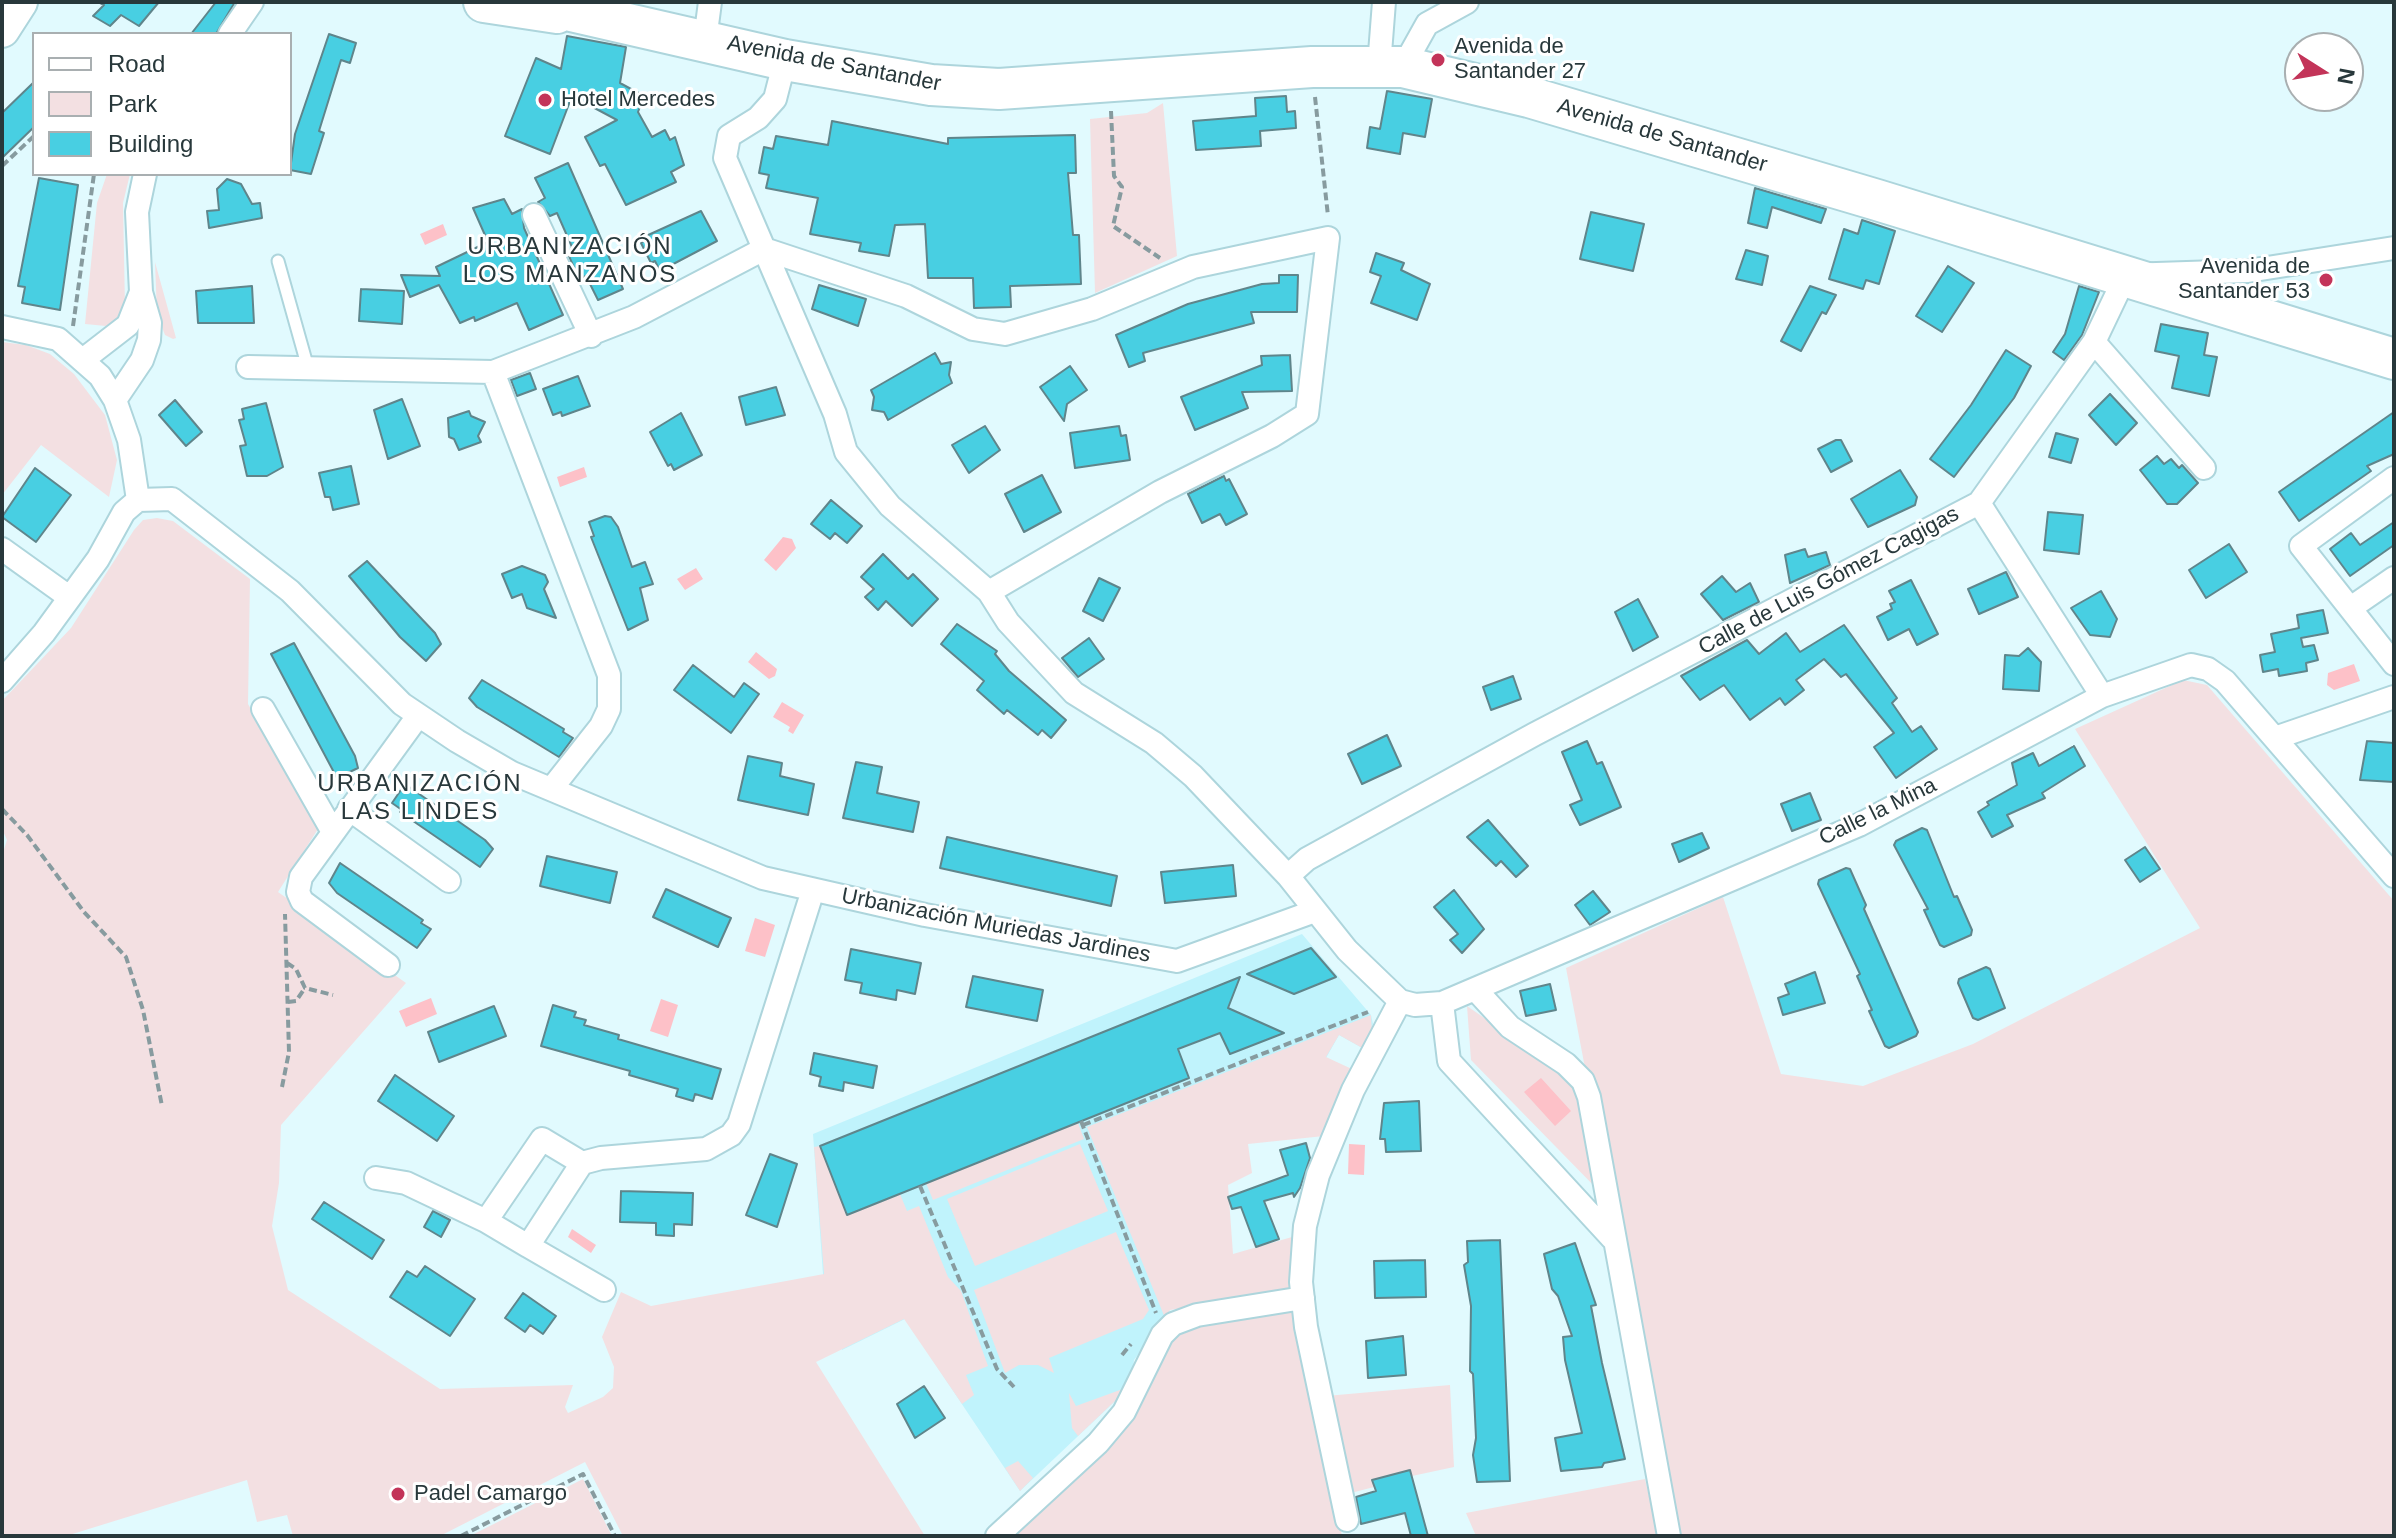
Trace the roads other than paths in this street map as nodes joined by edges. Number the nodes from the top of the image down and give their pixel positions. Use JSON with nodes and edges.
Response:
{"nodes":[{"id":1,"x":20,"y":2,"type":"edge"},
{"id":2,"x":252,"y":2,"type":"edge"},
{"id":3,"x":484,"y":2,"type":"edge"},
{"id":4,"x":532,"y":2,"type":"edge"},
{"id":5,"x":1384,"y":2,"type":"edge"},
{"id":6,"x":1467,"y":2,"type":"edge"},
{"id":7,"x":708,"y":21,"type":"edge"},
{"id":8,"x":625,"y":22,"type":"junction"},
{"id":9,"x":2,"y":30,"type":"edge"},
{"id":10,"x":231,"y":32,"type":"edge"},
{"id":11,"x":785,"y":60,"type":"junction"},
{"id":12,"x":1391,"y":67,"type":"junction"},
{"id":13,"x":145,"y":176,"type":"edge"},
{"id":14,"x":534,"y":215,"type":"dead end"},
{"id":15,"x":2394,"y":248,"type":"edge"},
{"id":16,"x":764,"y":249,"type":"junction"},
{"id":17,"x":278,"y":261,"type":"dead end"},
{"id":18,"x":2134,"y":275,"type":"junction"},
{"id":19,"x":141,"y":292,"type":"junction"},
{"id":20,"x":2,"y":327,"type":"edge"},
{"id":21,"x":591,"y":336,"type":"junction"},
{"id":22,"x":2094,"y":342,"type":"junction"},
{"id":23,"x":77,"y":353,"type":"junction"},
{"id":24,"x":2394,"y":359,"type":"edge"},
{"id":25,"x":248,"y":367,"type":"dead end"},
{"id":26,"x":308,"y":368,"type":"junction"},
{"id":27,"x":493,"y":372,"type":"junction"},
{"id":28,"x":115,"y":400,"type":"junction"},
{"id":29,"x":2204,"y":468,"type":"dead end"},
{"id":30,"x":2394,"y":478,"type":"edge"},
{"id":31,"x":138,"y":500,"type":"junction"},
{"id":32,"x":1979,"y":503,"type":"junction"},
{"id":33,"x":2,"y":549,"type":"edge"},
{"id":34,"x":2394,"y":578,"type":"edge"},
{"id":35,"x":989,"y":592,"type":"junction"},
{"id":36,"x":69,"y":597,"type":"junction"},
{"id":37,"x":2352,"y":607,"type":"junction"},
{"id":38,"x":2394,"y":664,"type":"edge"},
{"id":39,"x":2,"y":681,"type":"edge"},
{"id":40,"x":2102,"y":696,"type":"junction"},
{"id":41,"x":2394,"y":697,"type":"edge"},
{"id":42,"x":263,"y":709,"type":"dead end"},
{"id":43,"x":418,"y":716,"type":"junction"},
{"id":44,"x":2275,"y":738,"type":"junction"},
{"id":45,"x":552,"y":788,"type":"junction"},
{"id":46,"x":349,"y":809,"type":"junction"},
{"id":47,"x":333,"y":832,"type":"junction"},
{"id":48,"x":1288,"y":876,"type":"junction"},
{"id":49,"x":2394,"y":876,"type":"edge"},
{"id":50,"x":449,"y":881,"type":"dead end"},
{"id":51,"x":813,"y":890,"type":"junction"},
{"id":52,"x":1315,"y":911,"type":"junction"},
{"id":53,"x":388,"y":965,"type":"dead end"},
{"id":54,"x":1475,"y":989,"type":"junction"},
{"id":55,"x":1442,"y":1003,"type":"junction"},
{"id":56,"x":1397,"y":1008,"type":"junction"},
{"id":57,"x":582,"y":1163,"type":"junction"},
{"id":58,"x":376,"y":1178,"type":"dead end"},
{"id":59,"x":486,"y":1221,"type":"junction"},
{"id":60,"x":1612,"y":1238,"type":"junction"},
{"id":61,"x":528,"y":1246,"type":"junction"},
{"id":62,"x":604,"y":1290,"type":"dead end"},
{"id":63,"x":1303,"y":1298,"type":"junction"},
{"id":64,"x":1347,"y":1520,"type":"dead end"},
{"id":65,"x":997,"y":1536,"type":"edge"},
{"id":66,"x":1669,"y":1536,"type":"edge"}],
"edges":[{"from":1,"to":9,"type":"main road"},
{"from":2,"to":10,"type":"street"},
{"from":3,"to":8,"type":"highway","name":"Avenida de Santander"},
{"from":4,"to":8,"type":"highway","name":"Avenida de Santander"},
{"from":5,"to":12,"type":"street"},
{"from":6,"to":12,"type":"street"},
{"from":7,"to":8,"type":"highway","name":"Avenida de Santander"},
{"from":7,"to":11,"type":"highway","name":"Avenida de Santander"},
{"from":11,"to":12,"type":"highway","name":"Avenida de Santander"},
{"from":11,"to":16,"type":"street"},
{"from":12,"to":18,"type":"highway","name":"Avenida de Santander"},
{"from":13,"to":19,"type":"street"},
{"from":14,"to":21,"type":"street"},
{"from":15,"to":18,"type":"street"},
{"from":16,"to":21,"type":"street"},
{"from":16,"to":35,"type":"street"},
{"from":16,"to":35,"type":"street"},
{"from":17,"to":26,"type":"lane"},
{"from":18,"to":22,"type":"street","name":"Calle de Luis Gómez Cagigas"},
{"from":18,"to":24,"type":"highway","name":"Avenida de Santander"},
{"from":19,"to":23,"type":"street"},
{"from":19,"to":28,"type":"street"},
{"from":20,"to":23,"type":"street"},
{"from":21,"to":27,"type":"street"},
{"from":22,"to":29,"type":"street"},
{"from":22,"to":32,"type":"street","name":"Calle de Luis Gómez Cagigas"},
{"from":23,"to":28,"type":"street"},
{"from":25,"to":26,"type":"street"},
{"from":26,"to":27,"type":"street"},
{"from":27,"to":45,"type":"street"},
{"from":28,"to":31,"type":"street"},
{"from":30,"to":37,"type":"street"},
{"from":31,"to":36,"type":"street"},
{"from":31,"to":43,"type":"street","name":"Urbanización Muriedas Jardines"},
{"from":32,"to":40,"type":"street"},
{"from":32,"to":48,"type":"street","name":"Calle de Luis Gómez Cagigas"},
{"from":33,"to":36,"type":"street"},
{"from":34,"to":37,"type":"street"},
{"from":35,"to":48,"type":"street"},
{"from":36,"to":39,"type":"street"},
{"from":37,"to":38,"type":"street"},
{"from":40,"to":44,"type":"street","name":"Calle la Mina"},
{"from":40,"to":54,"type":"street","name":"Calle la Mina"},
{"from":41,"to":44,"type":"street"},
{"from":42,"to":47,"type":"street"},
{"from":43,"to":45,"type":"street","name":"Urbanización Muriedas Jardines"},
{"from":43,"to":46,"type":"street"},
{"from":44,"to":49,"type":"street","name":"Calle la Mina"},
{"from":45,"to":51,"type":"street","name":"Urbanización Muriedas Jardines"},
{"from":46,"to":47,"type":"street"},
{"from":46,"to":50,"type":"street"},
{"from":47,"to":53,"type":"street"},
{"from":48,"to":52,"type":"street"},
{"from":51,"to":52,"type":"street","name":"Urbanización Muriedas Jardines"},
{"from":51,"to":57,"type":"street","name":"Urbanización Muriedas Jardines"},
{"from":52,"to":56,"type":"street"},
{"from":54,"to":55,"type":"street","name":"Calle la Mina"},
{"from":54,"to":60,"type":"street"},
{"from":55,"to":56,"type":"street","name":"Calle la Mina"},
{"from":55,"to":60,"type":"street"},
{"from":56,"to":63,"type":"street"},
{"from":57,"to":59,"type":"street"},
{"from":57,"to":61,"type":"street"},
{"from":58,"to":59,"type":"street"},
{"from":59,"to":61,"type":"street"},
{"from":60,"to":66,"type":"street"},
{"from":61,"to":62,"type":"street"},
{"from":63,"to":64,"type":"street"},
{"from":63,"to":65,"type":"street"}]}
